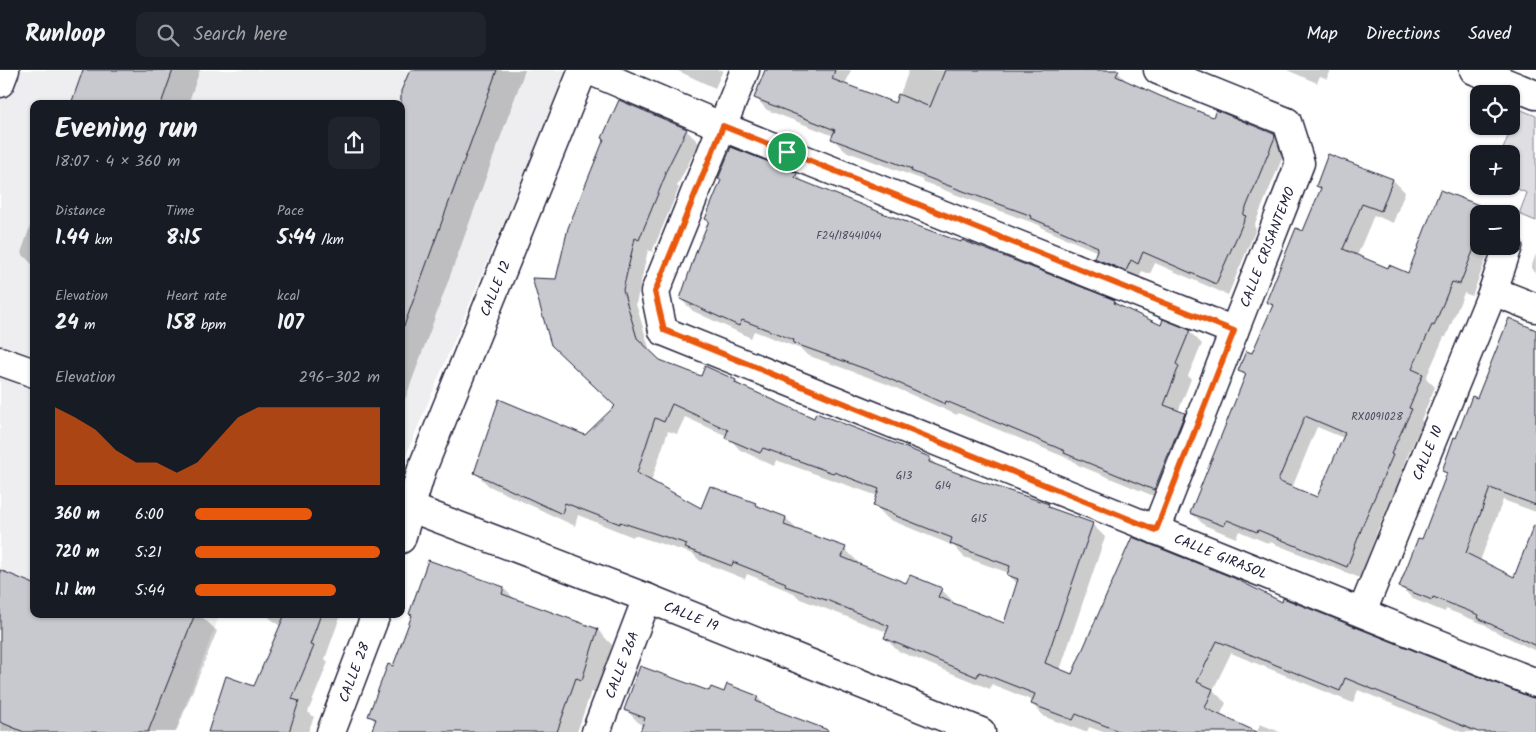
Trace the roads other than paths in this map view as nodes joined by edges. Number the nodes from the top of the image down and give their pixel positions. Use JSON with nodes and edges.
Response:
{"nodes":[{"id":1,"x":5,"y":70,"type":"edge"},
{"id":2,"x":583,"y":70,"type":"edge"},
{"id":3,"x":589,"y":70,"type":"edge"},
{"id":4,"x":745,"y":70,"type":"edge"},
{"id":5,"x":1158,"y":70,"type":"edge"},
{"id":6,"x":1474,"y":70,"type":"edge"},
{"id":7,"x":0,"y":82,"type":"edge"},
{"id":8,"x":1536,"y":95,"type":"edge"},
{"id":9,"x":723,"y":126,"type":"junction"},
{"id":10,"x":1505,"y":255,"type":"edge"},
{"id":11,"x":1493,"y":291,"type":"junction"},
{"id":12,"x":1536,"y":308,"type":"edge"},
{"id":13,"x":1234,"y":331,"type":"junction"},
{"id":14,"x":0,"y":361,"type":"edge"},
{"id":15,"x":30,"y":372,"type":"edge"},
{"id":16,"x":406,"y":506,"type":"edge"},
{"id":17,"x":1156,"y":530,"type":"junction"},
{"id":18,"x":647,"y":598,"type":"junction"},
{"id":19,"x":1362,"y":612,"type":"junction"},
{"id":20,"x":374,"y":618,"type":"edge"},
{"id":21,"x":1536,"y":683,"type":"edge"},
{"id":22,"x":331,"y":732,"type":"edge"},
{"id":23,"x":596,"y":732,"type":"edge"},
{"id":24,"x":981,"y":732,"type":"edge"}],
"edges":[{"from":1,"to":7,"type":"street"},
{"from":2,"to":16,"type":"street","name":"CALLE 12"},
{"from":3,"to":9,"type":"street"},
{"from":4,"to":9,"type":"street"},
{"from":5,"to":13,"type":"street","name":"CALLE CRISANTEMO"},
{"from":6,"to":8,"type":"street"},
{"from":9,"to":13,"type":"street"},
{"from":9,"to":17,"type":"street","name":"CALLE GIRASOL"},
{"from":10,"to":11,"type":"street","name":"CALLE 10"},
{"from":11,"to":12,"type":"street"},
{"from":11,"to":19,"type":"street","name":"CALLE 10"},
{"from":13,"to":17,"type":"street","name":"CALLE CRISANTEMO"},
{"from":14,"to":15,"type":"street"},
{"from":16,"to":18,"type":"street","name":"CALLE 19"},
{"from":17,"to":19,"type":"street","name":"CALLE GIRASOL"},
{"from":18,"to":23,"type":"street","name":"CALLE 26A"},
{"from":18,"to":24,"type":"street","name":"CALLE 19"},
{"from":19,"to":21,"type":"street","name":"CALLE GIRASOL"},
{"from":20,"to":22,"type":"street","name":"CALLE 28"}]}
